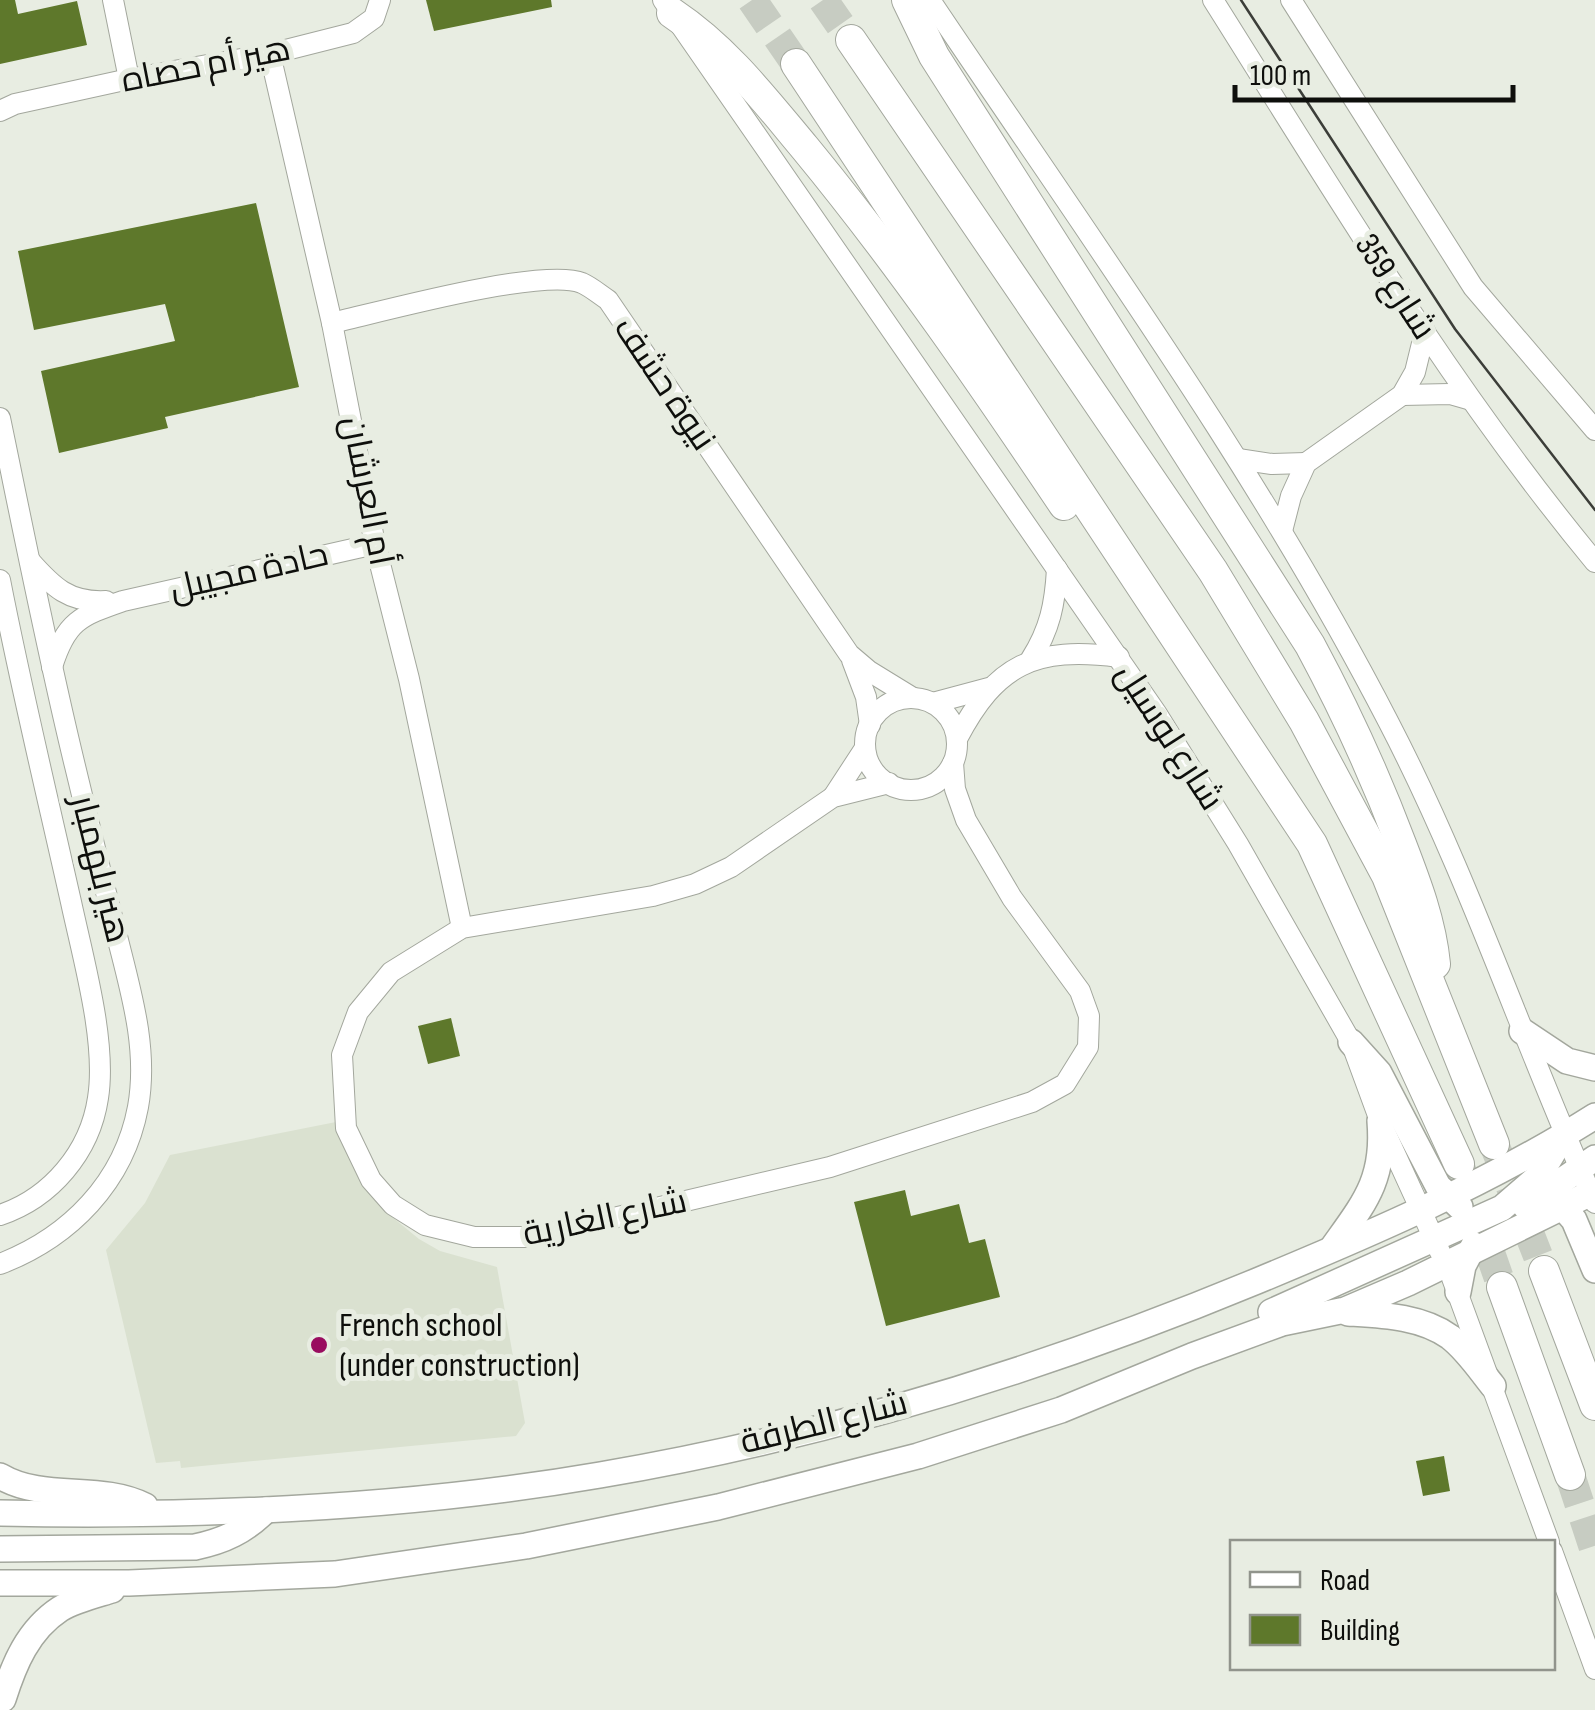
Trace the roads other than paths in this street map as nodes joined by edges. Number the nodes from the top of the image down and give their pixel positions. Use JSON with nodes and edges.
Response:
{"nodes":[{"id":1,"x":113,"y":0,"type":"edge"},
{"id":2,"x":380,"y":0,"type":"edge"},
{"id":3,"x":907,"y":0,"type":"edge"},
{"id":4,"x":930,"y":0,"type":"edge"},
{"id":5,"x":1213,"y":0,"type":"edge"},
{"id":6,"x":1291,"y":0,"type":"edge"},
{"id":7,"x":668,"y":6,"type":"edge"},
{"id":8,"x":851,"y":40,"type":"tunnel mouth"},
{"id":9,"x":270,"y":54,"type":"junction"},
{"id":10,"x":796,"y":64,"type":"tunnel mouth"},
{"id":11,"x":129,"y":79,"type":"junction"},
{"id":12,"x":5,"y":106,"type":"edge"},
{"id":13,"x":332,"y":323,"type":"junction"},
{"id":14,"x":1425,"y":331,"type":"junction"},
{"id":15,"x":1402,"y":395,"type":"junction"},
{"id":16,"x":1472,"y":400,"type":"junction"},
{"id":17,"x":0,"y":418,"type":"edge"},
{"id":18,"x":1595,"y":430,"type":"edge"},
{"id":19,"x":1238,"y":459,"type":"junction"},
{"id":20,"x":1306,"y":463,"type":"junction"},
{"id":21,"x":1282,"y":531,"type":"junction"},
{"id":22,"x":375,"y":544,"type":"junction"},
{"id":23,"x":29,"y":561,"type":"junction"},
{"id":24,"x":1595,"y":562,"type":"edge"},
{"id":25,"x":1057,"y":569,"type":"junction"},
{"id":26,"x":0,"y":580,"type":"edge"},
{"id":27,"x":122,"y":601,"type":"junction"},
{"id":28,"x":850,"y":654,"type":"junction"},
{"id":29,"x":1119,"y":657,"type":"junction"},
{"id":30,"x":1031,"y":659,"type":"junction"},
{"id":31,"x":51,"y":669,"type":"junction"},
{"id":32,"x":989,"y":688,"type":"junction"},
{"id":33,"x":923,"y":701,"type":"junction"},
{"id":34,"x":870,"y":724,"type":"junction"},
{"id":35,"x":957,"y":739,"type":"junction"},
{"id":36,"x":865,"y":748,"type":"junction"},
{"id":37,"x":953,"y":763,"type":"junction"},
{"id":38,"x":888,"y":783,"type":"junction"},
{"id":39,"x":921,"y":788,"type":"junction"},
{"id":40,"x":833,"y":797,"type":"junction"},
{"id":41,"x":966,"y":820,"type":"junction"},
{"id":42,"x":1312,"y":844,"type":"junction"},
{"id":43,"x":462,"y":928,"type":"junction"},
{"id":44,"x":1437,"y":1002,"type":"junction"},
{"id":45,"x":1522,"y":1030,"type":"junction"},
{"id":46,"x":1351,"y":1042,"type":"junction"},
{"id":47,"x":1595,"y":1068,"type":"edge"},
{"id":48,"x":1595,"y":1116,"type":"edge"},
{"id":49,"x":1380,"y":1121,"type":"junction"},
{"id":50,"x":1563,"y":1135,"type":"junction"},
{"id":51,"x":1494,"y":1144,"type":"tunnel mouth"},
{"id":52,"x":1587,"y":1164,"type":"edge"},
{"id":53,"x":1459,"y":1182,"type":"junction"},
{"id":54,"x":1547,"y":1194,"type":"junction"},
{"id":55,"x":1594,"y":1196,"type":"edge"},
{"id":56,"x":1420,"y":1210,"type":"junction"},
{"id":57,"x":0,"y":1215,"type":"edge"},
{"id":58,"x":1502,"y":1222,"type":"junction"},
{"id":59,"x":1331,"y":1251,"type":"junction"},
{"id":60,"x":1440,"y":1252,"type":"junction"},
{"id":61,"x":1470,"y":1252,"type":"junction"},
{"id":62,"x":0,"y":1264,"type":"edge"},
{"id":63,"x":1595,"y":1270,"type":"edge"},
{"id":64,"x":1544,"y":1272,"type":"tunnel mouth"},
{"id":65,"x":1502,"y":1287,"type":"tunnel mouth"},
{"id":66,"x":1458,"y":1292,"type":"junction"},
{"id":67,"x":1333,"y":1312,"type":"junction"},
{"id":68,"x":1192,"y":1356,"type":"junction"},
{"id":69,"x":1493,"y":1386,"type":"junction"},
{"id":70,"x":1595,"y":1405,"type":"edge"},
{"id":71,"x":1570,"y":1475,"type":"tunnel mouth"},
{"id":72,"x":0,"y":1476,"type":"edge"},
{"id":73,"x":266,"y":1510,"type":"junction"},
{"id":74,"x":0,"y":1513,"type":"edge"},
{"id":75,"x":158,"y":1514,"type":"junction"},
{"id":76,"x":1549,"y":1540,"type":"edge"},
{"id":77,"x":0,"y":1549,"type":"edge"},
{"id":78,"x":1555,"y":1559,"type":"edge"},
{"id":79,"x":0,"y":1583,"type":"edge"},
{"id":80,"x":129,"y":1583,"type":"junction"},
{"id":81,"x":1595,"y":1669,"type":"edge"},
{"id":82,"x":3,"y":1698,"type":"edge"}],
"edges":[{"from":1,"to":11,"type":"street"},
{"from":2,"to":9,"type":"street","name":"هير أم حصاه"},
{"from":3,"to":44,"type":"highway"},
{"from":4,"to":19,"type":"street"},
{"from":5,"to":14,"type":"street","name":"شارع 359"},
{"from":6,"to":18,"type":"street","name":"شارع 359"},
{"from":7,"to":25,"type":"street","name":"شارع لوسيل"},
{"from":7,"to":42,"type":"highway"},
{"from":8,"to":44,"type":"highway"},
{"from":9,"to":11,"type":"street","name":"هير أم حصاه"},
{"from":9,"to":13,"type":"street","name":"أم العرشان"},
{"from":10,"to":42,"type":"highway","name":"شارع لوسيل"},
{"from":11,"to":12,"type":"street","name":"هير أم حصاه"},
{"from":13,"to":22,"type":"street","name":"أم العرشان"},
{"from":13,"to":28,"type":"street","name":"نيوة حشف"},
{"from":14,"to":15,"type":"street"},
{"from":14,"to":16,"type":"street","name":"شارع 359"},
{"from":15,"to":16,"type":"street"},
{"from":15,"to":20,"type":"street"},
{"from":16,"to":24,"type":"street","name":"شارع 359"},
{"from":17,"to":23,"type":"street","name":"هير بلهمبار"},
{"from":19,"to":20,"type":"street"},
{"from":19,"to":21,"type":"street"},
{"from":20,"to":21,"type":"street"},
{"from":21,"to":45,"type":"street"},
{"from":22,"to":27,"type":"street","name":"حادة مجيبل"},
{"from":22,"to":43,"type":"street","name":"أم العرشان"},
{"from":23,"to":27,"type":"street","name":"حادة مجيبل"},
{"from":23,"to":31,"type":"street","name":"هير بلهمبار"},
{"from":25,"to":29,"type":"street","name":"شارع لوسيل"},
{"from":25,"to":30,"type":"street"},
{"from":26,"to":57,"type":"street","name":"هير بلهمبار"},
{"from":27,"to":31,"type":"street","name":"حادة مجيبل"},
{"from":28,"to":33,"type":"street","name":"نيوة حشف"},
{"from":28,"to":34,"type":"street","name":"نيوة حشف"},
{"from":29,"to":30,"type":"street"},
{"from":29,"to":46,"type":"street","name":"شارع لوسيل"},
{"from":30,"to":32,"type":"street"},
{"from":31,"to":62,"type":"street","name":"هير بلهمبار"},
{"from":32,"to":33,"type":"street"},
{"from":32,"to":35,"type":"street"},
{"from":33,"to":34,"type":"street"},
{"from":33,"to":35,"type":"street"},
{"from":34,"to":36,"type":"street"},
{"from":35,"to":37,"type":"street"},
{"from":36,"to":38,"type":"street"},
{"from":36,"to":40,"type":"street","name":"شارع الغارية"},
{"from":37,"to":39,"type":"street"},
{"from":37,"to":41,"type":"street","name":"شارع الغارية"},
{"from":38,"to":39,"type":"street"},
{"from":38,"to":40,"type":"street","name":"شارع الغارية"},
{"from":39,"to":41,"type":"street","name":"شارع الغارية"},
{"from":40,"to":43,"type":"street","name":"شارع الغارية"},
{"from":41,"to":43,"type":"street","name":"شارع الغارية"},
{"from":42,"to":53,"type":"highway","name":"شارع لوسيل"},
{"from":44,"to":51,"type":"highway"},
{"from":45,"to":47,"type":"main road"},
{"from":45,"to":50,"type":"street"},
{"from":46,"to":49,"type":"street","name":"شارع لوسيل"},
{"from":46,"to":53,"type":"main road"},
{"from":48,"to":50,"type":"main road","name":"شارع الطرفة"},
{"from":49,"to":56,"type":"street","name":"شارع لوسيل"},
{"from":49,"to":59,"type":"main road"},
{"from":50,"to":52,"type":"street"},
{"from":50,"to":53,"type":"main road","name":"شارع الطرفة"},
{"from":50,"to":54,"type":"main road"},
{"from":52,"to":54,"type":"main road"},
{"from":52,"to":55,"type":"street"},
{"from":53,"to":54,"type":"main road"},
{"from":53,"to":56,"type":"main road","name":"شارع الطرفة"},
{"from":53,"to":58,"type":"main road"},
{"from":54,"to":55,"type":"main road"},
{"from":54,"to":58,"type":"main road"},
{"from":54,"to":63,"type":"main road"},
{"from":56,"to":59,"type":"main road","name":"شارع الطرفة"},
{"from":56,"to":60,"type":"street","name":"شارع لوسيل"},
{"from":58,"to":60,"type":"main road"},
{"from":58,"to":61,"type":"main road"},
{"from":59,"to":73,"type":"main road","name":"شارع الطرفة"},
{"from":60,"to":61,"type":"main road","name":"شارع الطرفة"},
{"from":60,"to":66,"type":"street","name":"شارع لوسيل"},
{"from":60,"to":67,"type":"main road","name":"شارع الطرفة"},
{"from":60,"to":68,"type":"main road"},
{"from":61,"to":66,"type":"main road"},
{"from":64,"to":70,"type":"highway"},
{"from":65,"to":71,"type":"highway"},
{"from":66,"to":69,"type":"street","name":"شارع لوسيل"},
{"from":67,"to":68,"type":"main road","name":"شارع الطرفة"},
{"from":67,"to":69,"type":"main road"},
{"from":68,"to":80,"type":"main road","name":"شارع الطرفة"},
{"from":69,"to":76,"type":"street","name":"شارع لوسيل"},
{"from":72,"to":75,"type":"main road"},
{"from":73,"to":75,"type":"main road","name":"شارع الطرفة"},
{"from":73,"to":77,"type":"main road"},
{"from":74,"to":75,"type":"main road","name":"شارع الطرفة"},
{"from":78,"to":81,"type":"street"},
{"from":79,"to":80,"type":"main road","name":"شارع الطرفة"},
{"from":80,"to":82,"type":"main road"}]}
